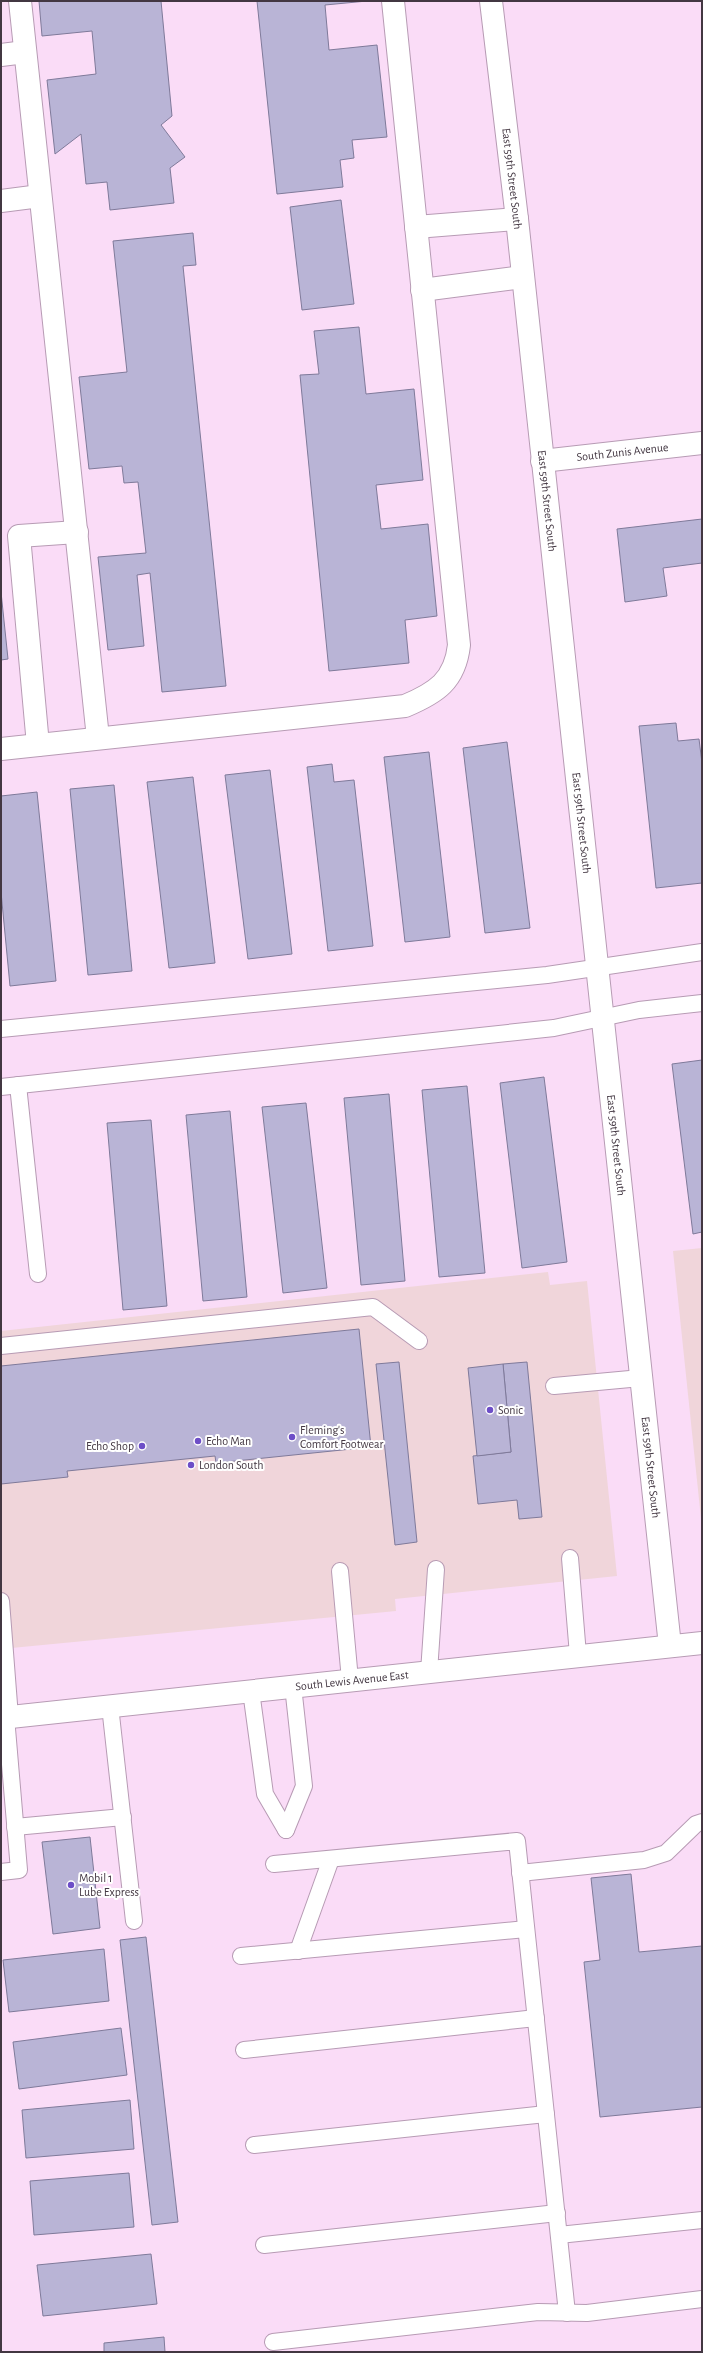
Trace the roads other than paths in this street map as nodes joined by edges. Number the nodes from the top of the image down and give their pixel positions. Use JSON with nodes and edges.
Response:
{"nodes":[{"id":1,"x":20,"y":1,"type":"edge"},
{"id":2,"x":393,"y":1,"type":"edge"},
{"id":3,"x":491,"y":1,"type":"edge"},
{"id":4,"x":25,"y":52,"type":"junction"},
{"id":5,"x":1,"y":56,"type":"edge"},
{"id":6,"x":40,"y":196,"type":"junction"},
{"id":7,"x":1,"y":201,"type":"edge"},
{"id":8,"x":517,"y":219,"type":"junction"},
{"id":9,"x":416,"y":227,"type":"junction"},
{"id":10,"x":523,"y":277,"type":"junction"},
{"id":11,"x":422,"y":290,"type":"junction"},
{"id":12,"x":702,"y":443,"type":"edge"},
{"id":13,"x":542,"y":461,"type":"junction"},
{"id":14,"x":77,"y":532,"type":"junction"},
{"id":15,"x":98,"y":738,"type":"junction"},
{"id":16,"x":38,"y":745,"type":"junction"},
{"id":17,"x":1,"y":749,"type":"edge"},
{"id":18,"x":702,"y":952,"type":"edge"},
{"id":19,"x":596,"y":967,"type":"junction"},
{"id":20,"x":702,"y":1003,"type":"edge"},
{"id":21,"x":602,"y":1018,"type":"junction"},
{"id":22,"x":1,"y":1029,"type":"edge"},
{"id":23,"x":18,"y":1085,"type":"junction"},
{"id":24,"x":1,"y":1087,"type":"edge"},
{"id":25,"x":38,"y":1274,"type":"dead end"},
{"id":26,"x":419,"y":1341,"type":"dead end"},
{"id":27,"x":1,"y":1346,"type":"edge"},
{"id":28,"x":641,"y":1378,"type":"junction"},
{"id":29,"x":554,"y":1386,"type":"dead end"},
{"id":30,"x":570,"y":1558,"type":"dead end"},
{"id":31,"x":436,"y":1569,"type":"dead end"},
{"id":32,"x":340,"y":1571,"type":"dead end"},
{"id":33,"x":1,"y":1601,"type":"edge"},
{"id":34,"x":702,"y":1643,"type":"edge"},
{"id":35,"x":670,"y":1646,"type":"junction"},
{"id":36,"x":578,"y":1655,"type":"junction"},
{"id":37,"x":429,"y":1672,"type":"junction"},
{"id":38,"x":350,"y":1680,"type":"junction"},
{"id":39,"x":293,"y":1686,"type":"junction"},
{"id":40,"x":251,"y":1691,"type":"junction"},
{"id":41,"x":110,"y":1706,"type":"junction"},
{"id":42,"x":6,"y":1717,"type":"edge"},
{"id":43,"x":123,"y":1817,"type":"junction"},
{"id":44,"x":702,"y":1822,"type":"edge"},
{"id":45,"x":15,"y":1827,"type":"junction"},
{"id":46,"x":331,"y":1858,"type":"junction"},
{"id":47,"x":274,"y":1864,"type":"dead end"},
{"id":48,"x":1,"y":1872,"type":"edge"},
{"id":49,"x":520,"y":1873,"type":"junction"},
{"id":50,"x":134,"y":1920,"type":"dead end"},
{"id":51,"x":526,"y":1929,"type":"junction"},
{"id":52,"x":298,"y":1951,"type":"junction"},
{"id":53,"x":241,"y":1956,"type":"dead end"},
{"id":54,"x":536,"y":2018,"type":"junction"},
{"id":55,"x":244,"y":2050,"type":"dead end"},
{"id":56,"x":546,"y":2114,"type":"junction"},
{"id":57,"x":254,"y":2145,"type":"dead end"},
{"id":58,"x":557,"y":2213,"type":"junction"},
{"id":59,"x":702,"y":2220,"type":"edge"},
{"id":60,"x":559,"y":2235,"type":"junction"},
{"id":61,"x":264,"y":2245,"type":"dead end"},
{"id":62,"x":702,"y":2299,"type":"edge"},
{"id":63,"x":567,"y":2313,"type":"junction"},
{"id":64,"x":273,"y":2342,"type":"dead end"}],
"edges":[{"from":1,"to":4,"type":"street"},
{"from":2,"to":9,"type":"street"},
{"from":3,"to":8,"type":"street","name":"East 59th Street South"},
{"from":4,"to":5,"type":"street"},
{"from":4,"to":6,"type":"street"},
{"from":6,"to":7,"type":"street"},
{"from":6,"to":14,"type":"street"},
{"from":8,"to":9,"type":"street"},
{"from":8,"to":10,"type":"street","name":"East 59th Street South"},
{"from":9,"to":11,"type":"street"},
{"from":10,"to":11,"type":"street"},
{"from":10,"to":13,"type":"street","name":"East 59th Street South"},
{"from":11,"to":15,"type":"street"},
{"from":12,"to":13,"type":"street","name":"South Zunis Avenue"},
{"from":13,"to":19,"type":"street","name":"East 59th Street South"},
{"from":14,"to":15,"type":"street"},
{"from":14,"to":16,"type":"street"},
{"from":15,"to":16,"type":"street"},
{"from":16,"to":17,"type":"street"},
{"from":18,"to":19,"type":"lane"},
{"from":19,"to":21,"type":"street","name":"East 59th Street South"},
{"from":19,"to":22,"type":"lane"},
{"from":20,"to":21,"type":"lane"},
{"from":21,"to":23,"type":"lane"},
{"from":21,"to":28,"type":"street","name":"East 59th Street South"},
{"from":23,"to":24,"type":"lane"},
{"from":23,"to":25,"type":"lane"},
{"from":26,"to":27,"type":"lane"},
{"from":28,"to":29,"type":"lane"},
{"from":28,"to":35,"type":"street","name":"East 59th Street South"},
{"from":30,"to":36,"type":"lane"},
{"from":31,"to":37,"type":"lane"},
{"from":32,"to":38,"type":"lane"},
{"from":33,"to":42,"type":"lane"},
{"from":34,"to":35,"type":"street","name":"South Lewis Avenue East"},
{"from":35,"to":36,"type":"street","name":"South Lewis Avenue East"},
{"from":36,"to":37,"type":"street","name":"South Lewis Avenue East"},
{"from":37,"to":38,"type":"street","name":"South Lewis Avenue East"},
{"from":38,"to":39,"type":"street","name":"South Lewis Avenue East"},
{"from":39,"to":40,"type":"street","name":"South Lewis Avenue East"},
{"from":39,"to":40,"type":"lane"},
{"from":40,"to":41,"type":"street","name":"South Lewis Avenue East"},
{"from":41,"to":42,"type":"street","name":"South Lewis Avenue East"},
{"from":41,"to":43,"type":"lane"},
{"from":42,"to":45,"type":"lane"},
{"from":43,"to":45,"type":"lane"},
{"from":43,"to":50,"type":"lane"},
{"from":44,"to":49,"type":"lane"},
{"from":45,"to":48,"type":"lane"},
{"from":46,"to":47,"type":"lane"},
{"from":46,"to":49,"type":"lane"},
{"from":46,"to":52,"type":"lane"},
{"from":49,"to":51,"type":"lane"},
{"from":51,"to":52,"type":"lane"},
{"from":51,"to":54,"type":"lane"},
{"from":52,"to":53,"type":"lane"},
{"from":54,"to":55,"type":"lane"},
{"from":54,"to":56,"type":"lane"},
{"from":56,"to":57,"type":"lane"},
{"from":56,"to":58,"type":"lane"},
{"from":58,"to":60,"type":"lane"},
{"from":58,"to":61,"type":"lane"},
{"from":59,"to":60,"type":"lane"},
{"from":60,"to":63,"type":"lane"},
{"from":62,"to":63,"type":"lane"},
{"from":63,"to":64,"type":"lane"}]}
